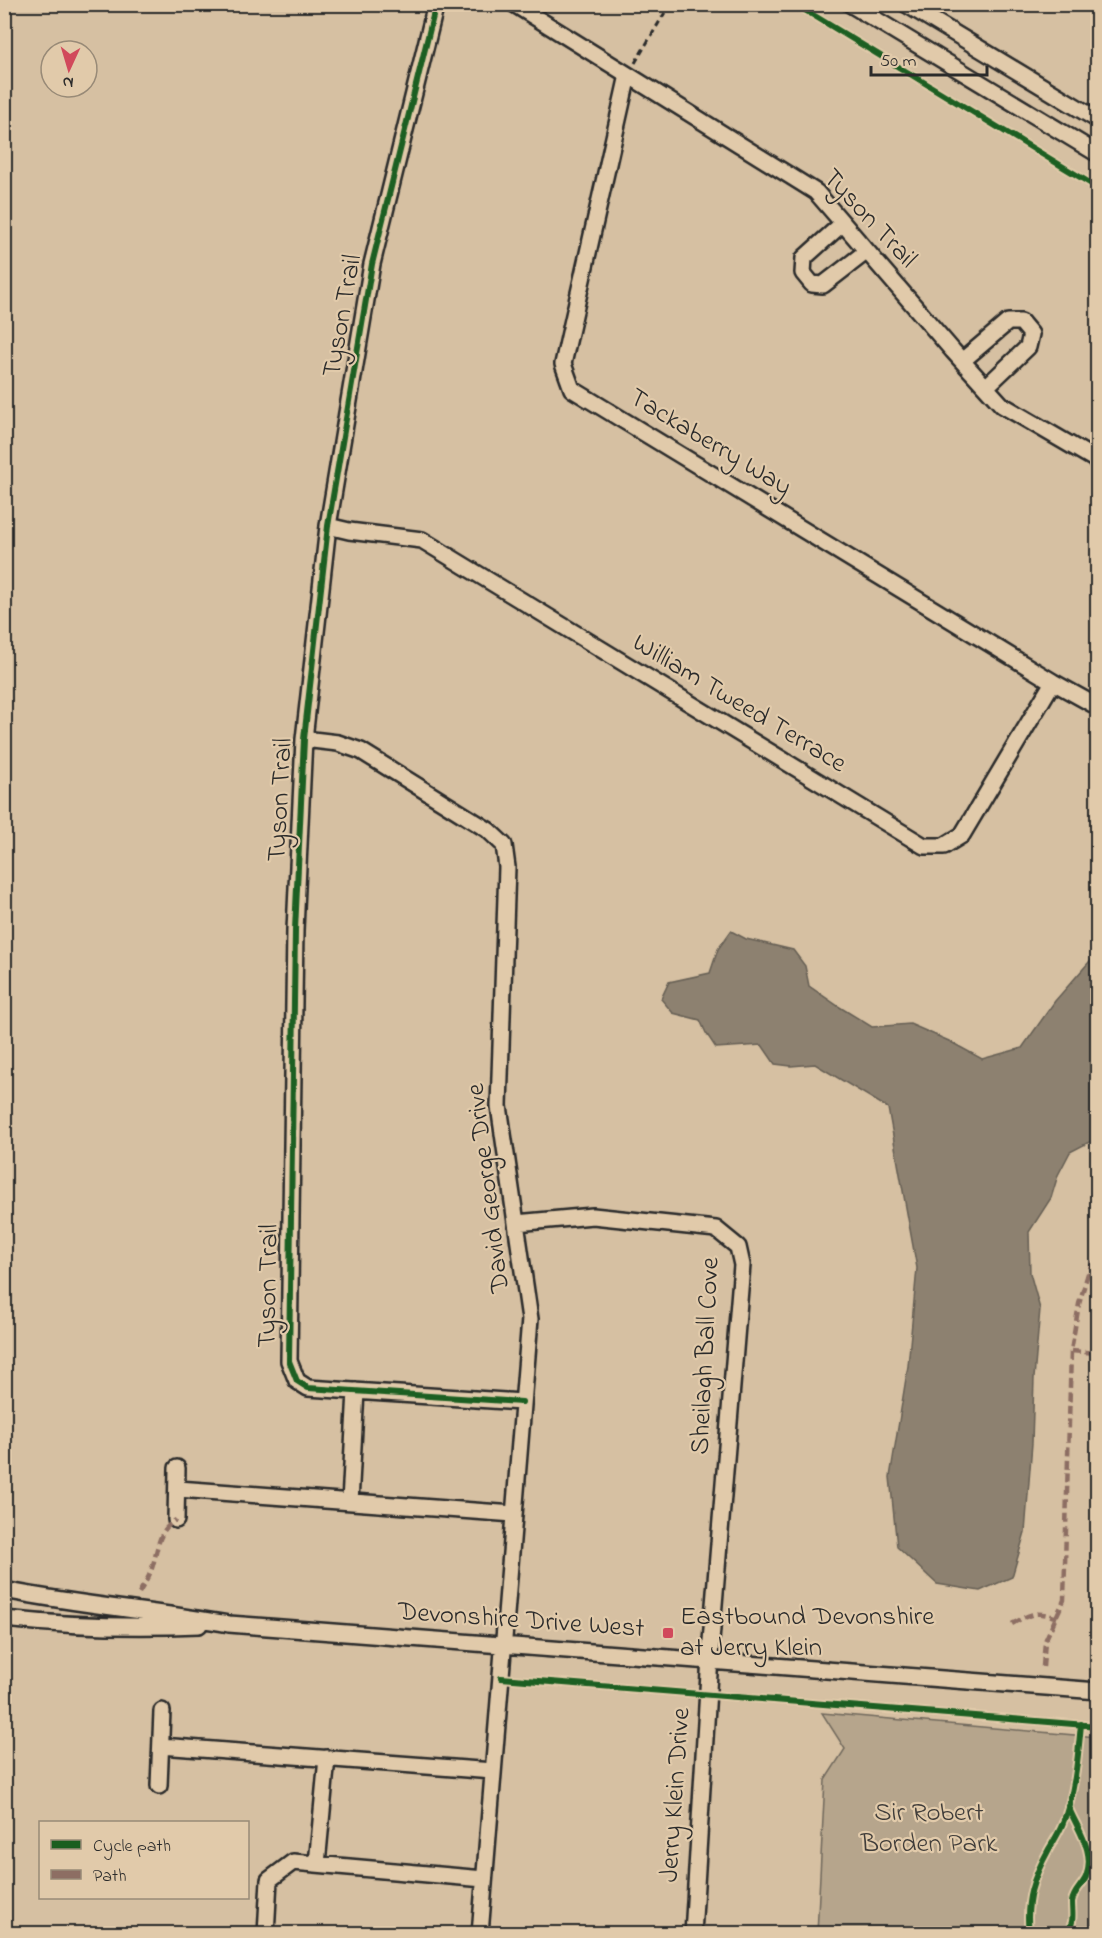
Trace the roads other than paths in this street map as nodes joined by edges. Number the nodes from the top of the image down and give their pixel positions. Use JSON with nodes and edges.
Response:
{"nodes":[{"id":1,"x":436,"y":4,"type":"edge"},
{"id":2,"x":514,"y":4,"type":"edge"},
{"id":3,"x":850,"y":4,"type":"edge"},
{"id":4,"x":906,"y":4,"type":"edge"},
{"id":5,"x":628,"y":75,"type":"junction"},
{"id":6,"x":1098,"y":120,"type":"edge"},
{"id":7,"x":1098,"y":154,"type":"edge"},
{"id":8,"x":843,"y":223,"type":"junction"},
{"id":9,"x":867,"y":251,"type":"junction"},
{"id":10,"x":962,"y":361,"type":"junction"},
{"id":11,"x":986,"y":387,"type":"junction"},
{"id":12,"x":1096,"y":457,"type":"edge"},
{"id":13,"x":328,"y":526,"type":"junction"},
{"id":14,"x":1053,"y":682,"type":"junction"},
{"id":15,"x":1098,"y":707,"type":"edge"},
{"id":16,"x":304,"y":739,"type":"junction"},
{"id":17,"x":516,"y":1223,"type":"junction"},
{"id":18,"x":356,"y":1391,"type":"junction"},
{"id":19,"x":522,"y":1402,"type":"junction"},
{"id":20,"x":177,"y":1468,"type":"dead end"},
{"id":21,"x":178,"y":1490,"type":"junction"},
{"id":22,"x":350,"y":1502,"type":"junction"},
{"id":23,"x":514,"y":1514,"type":"junction"},
{"id":24,"x":176,"y":1520,"type":"dead end"},
{"id":25,"x":4,"y":1590,"type":"edge"},
{"id":26,"x":4,"y":1619,"type":"edge"},
{"id":27,"x":229,"y":1624,"type":"junction"},
{"id":28,"x":504,"y":1646,"type":"junction"},
{"id":29,"x":711,"y":1660,"type":"junction"},
{"id":30,"x":1098,"y":1691,"type":"edge"},
{"id":31,"x":162,"y":1711,"type":"dead end"},
{"id":32,"x":161,"y":1746,"type":"junction"},
{"id":33,"x":327,"y":1758,"type":"junction"},
{"id":34,"x":493,"y":1771,"type":"junction"},
{"id":35,"x":159,"y":1786,"type":"dead end"},
{"id":36,"x":317,"y":1864,"type":"junction"},
{"id":37,"x":484,"y":1879,"type":"junction"},
{"id":38,"x":266,"y":1934,"type":"edge"},
{"id":39,"x":480,"y":1934,"type":"edge"},
{"id":40,"x":693,"y":1934,"type":"edge"}],
"edges":[{"from":1,"to":13,"type":"street","name":"Tyson Trail"},
{"from":2,"to":5,"type":"street","name":"Tyson Trail"},
{"from":3,"to":7,"type":"street"},
{"from":4,"to":6,"type":"street"},
{"from":5,"to":8,"type":"street","name":"Tyson Trail"},
{"from":5,"to":14,"type":"street","name":"Tackaberry Way"},
{"from":8,"to":9,"type":"street","name":"Tyson Trail"},
{"from":8,"to":9,"type":"street"},
{"from":9,"to":10,"type":"street","name":"Tyson Trail"},
{"from":10,"to":11,"type":"street","name":"Tyson Trail"},
{"from":10,"to":11,"type":"street"},
{"from":11,"to":12,"type":"street","name":"Tyson Trail"},
{"from":13,"to":14,"type":"street","name":"William Tweed Terrace"},
{"from":13,"to":16,"type":"street","name":"Tyson Trail"},
{"from":14,"to":15,"type":"street","name":"Tackaberry Way"},
{"from":16,"to":17,"type":"street","name":"David George Drive"},
{"from":16,"to":18,"type":"street","name":"Tyson Trail"},
{"from":17,"to":19,"type":"street","name":"David George Drive"},
{"from":17,"to":29,"type":"street","name":"Sheilagh Ball Cove"},
{"from":18,"to":19,"type":"street","name":"Tyson Trail"},
{"from":18,"to":22,"type":"street"},
{"from":19,"to":23,"type":"street","name":"David George Drive"},
{"from":20,"to":21,"type":"street"},
{"from":21,"to":22,"type":"street"},
{"from":21,"to":24,"type":"street"},
{"from":22,"to":23,"type":"street"},
{"from":23,"to":28,"type":"street","name":"David George Drive"},
{"from":25,"to":27,"type":"street","name":"Devonshire Drive West"},
{"from":26,"to":27,"type":"street","name":"Devonshire Drive West"},
{"from":27,"to":28,"type":"street","name":"Devonshire Drive West"},
{"from":28,"to":29,"type":"street","name":"Devonshire Drive West"},
{"from":28,"to":34,"type":"street","name":"David George Drive"},
{"from":29,"to":30,"type":"street","name":"Devonshire Drive West"},
{"from":29,"to":40,"type":"street","name":"Jerry Klein Drive"},
{"from":31,"to":32,"type":"street"},
{"from":32,"to":33,"type":"street"},
{"from":32,"to":35,"type":"street"},
{"from":33,"to":34,"type":"street"},
{"from":33,"to":36,"type":"street"},
{"from":34,"to":37,"type":"street","name":"David George Drive"},
{"from":36,"to":37,"type":"street"},
{"from":36,"to":38,"type":"street"},
{"from":37,"to":39,"type":"street","name":"David George Drive"}]}
